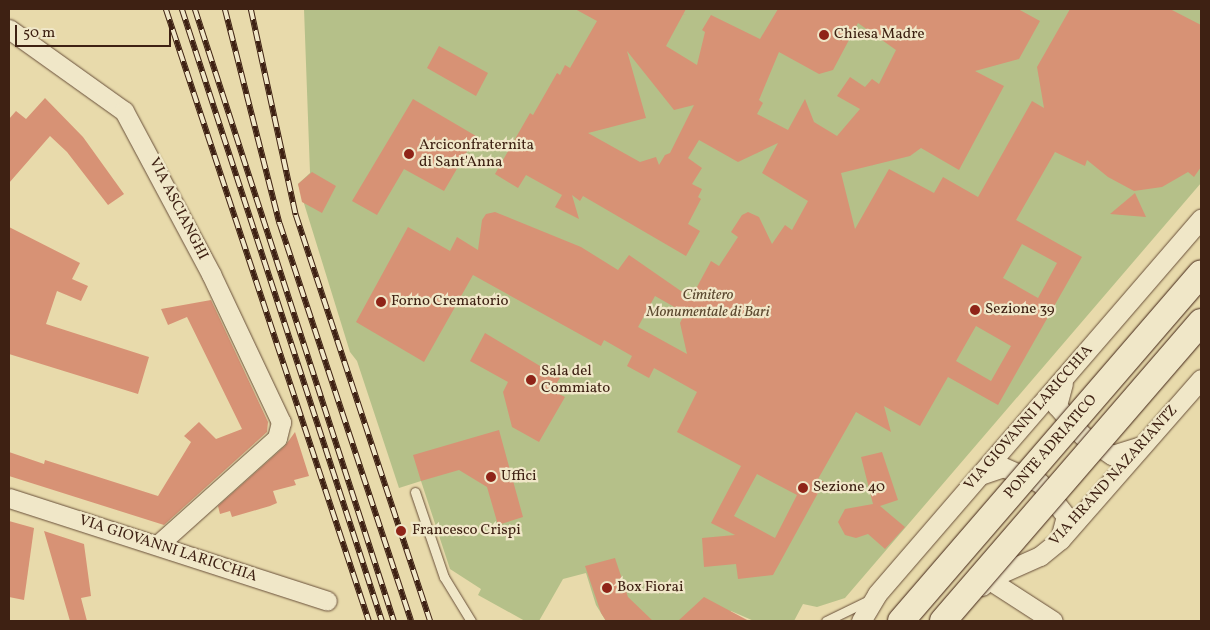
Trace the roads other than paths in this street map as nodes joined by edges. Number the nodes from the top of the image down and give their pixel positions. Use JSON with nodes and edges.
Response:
{"nodes":[{"id":1,"x":9,"y":29,"type":"edge"},
{"id":2,"x":1201,"y":219,"type":"edge"},
{"id":3,"x":1201,"y":273,"type":"edge"},
{"id":4,"x":1201,"y":322,"type":"edge"},
{"id":5,"x":1065,"y":377,"type":"junction"},
{"id":6,"x":1201,"y":379,"type":"edge"},
{"id":7,"x":1143,"y":445,"type":"junction"},
{"id":8,"x":980,"y":475,"type":"junction"},
{"id":9,"x":415,"y":492,"type":"dead end"},
{"id":10,"x":9,"y":498,"type":"edge"},
{"id":11,"x":1060,"y":540,"type":"junction"},
{"id":12,"x":159,"y":544,"type":"junction"},
{"id":13,"x":988,"y":579,"type":"junction"},
{"id":14,"x":877,"y":594,"type":"junction"},
{"id":15,"x":327,"y":601,"type":"dead end"},
{"id":16,"x":471,"y":621,"type":"edge"},
{"id":17,"x":826,"y":621,"type":"edge"},
{"id":18,"x":861,"y":621,"type":"edge"},
{"id":19,"x":901,"y":621,"type":"edge"},
{"id":20,"x":943,"y":621,"type":"edge"},
{"id":21,"x":952,"y":621,"type":"edge"},
{"id":22,"x":1053,"y":621,"type":"edge"}],
"edges":[{"from":1,"to":12,"type":"street","name":"VIA ASCIANGHI"},
{"from":2,"to":5,"type":"street","name":"VIA GIOVANNI LARICCHIA"},
{"from":3,"to":19,"type":"main road","name":"PONTE ADRIATICO","bridge":true},
{"from":4,"to":20,"type":"main road","bridge":true},
{"from":5,"to":7,"type":"street"},
{"from":5,"to":8,"type":"street","name":"VIA GIOVANNI LARICCHIA"},
{"from":6,"to":7,"type":"street","name":"VIA HRAND NAZARIANTZ"},
{"from":7,"to":11,"type":"street","name":"VIA HRAND NAZARIANTZ"},
{"from":8,"to":11,"type":"street"},
{"from":8,"to":14,"type":"street","name":"VIA GIOVANNI LARICCHIA"},
{"from":9,"to":16,"type":"lane"},
{"from":10,"to":12,"type":"street","name":"VIA GIOVANNI LARICCHIA"},
{"from":11,"to":13,"type":"street","name":"VIA HRAND NAZARIANTZ"},
{"from":12,"to":15,"type":"street","name":"VIA GIOVANNI LARICCHIA"},
{"from":13,"to":21,"type":"street","name":"VIA HRAND NAZARIANTZ"},
{"from":13,"to":22,"type":"street"},
{"from":14,"to":17,"type":"lane"},
{"from":14,"to":18,"type":"street","name":"VIA GIOVANNI LARICCHIA"}]}
